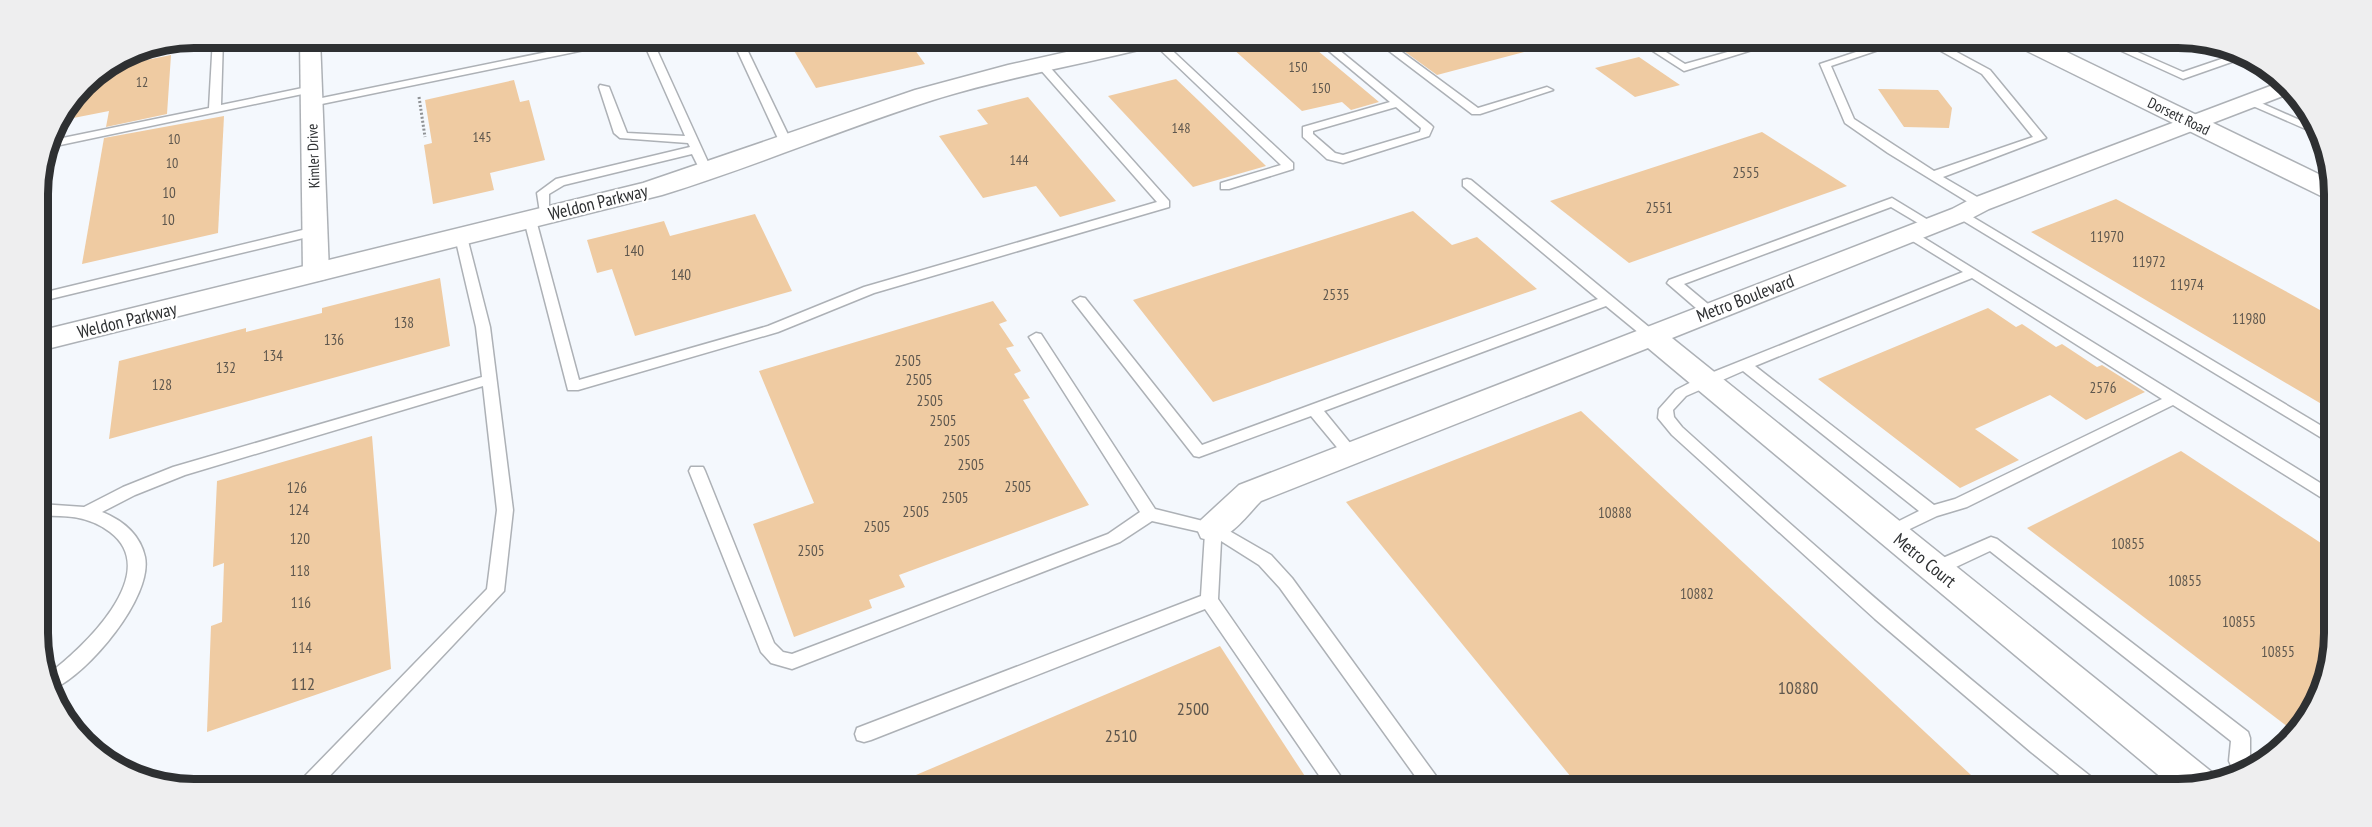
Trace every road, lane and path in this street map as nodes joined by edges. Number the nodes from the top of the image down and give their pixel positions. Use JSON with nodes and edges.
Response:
{"nodes":[{"id":1,"x":218,"y":48,"type":"edge"},
{"id":2,"x":310,"y":48,"type":"edge"},
{"id":3,"x":574,"y":48,"type":"edge"},
{"id":4,"x":651,"y":48,"type":"edge"},
{"id":5,"x":741,"y":48,"type":"edge"},
{"id":6,"x":1101,"y":48,"type":"edge"},
{"id":7,"x":1162,"y":48,"type":"edge"},
{"id":8,"x":1332,"y":48,"type":"edge"},
{"id":9,"x":1390,"y":48,"type":"edge"},
{"id":10,"x":1653,"y":48,"type":"edge"},
{"id":11,"x":1752,"y":48,"type":"edge"},
{"id":12,"x":1877,"y":48,"type":"edge"},
{"id":13,"x":1941,"y":48,"type":"edge"},
{"id":14,"x":2039,"y":48,"type":"edge"},
{"id":15,"x":2120,"y":48,"type":"edge"},
{"id":16,"x":2233,"y":59,"type":"edge"},
{"id":17,"x":1043,"y":66,"type":"junction"},
{"id":18,"x":604,"y":87,"type":"dead end"},
{"id":19,"x":1547,"y":90,"type":"dead end"},
{"id":20,"x":2280,"y":90,"type":"edge"},
{"id":21,"x":312,"y":96,"type":"junction"},
{"id":22,"x":2250,"y":101,"type":"junction"},
{"id":23,"x":1398,"y":103,"type":"junction"},
{"id":24,"x":215,"y":110,"type":"junction"},
{"id":25,"x":2194,"y":123,"type":"junction"},
{"id":26,"x":2308,"y":128,"type":"edge"},
{"id":27,"x":57,"y":143,"type":"edge"},
{"id":28,"x":787,"y":145,"type":"junction"},
{"id":29,"x":699,"y":154,"type":"junction"},
{"id":30,"x":1933,"y":176,"type":"junction"},
{"id":31,"x":1467,"y":183,"type":"dead end"},
{"id":32,"x":1225,"y":186,"type":"dead end"},
{"id":33,"x":2324,"y":186,"type":"edge"},
{"id":34,"x":1970,"y":209,"type":"junction"},
{"id":35,"x":537,"y":218,"type":"junction"},
{"id":36,"x":1921,"y":230,"type":"junction"},
{"id":37,"x":315,"y":231,"type":"junction"},
{"id":38,"x":461,"y":237,"type":"junction"},
{"id":39,"x":316,"y":273,"type":"junction"},
{"id":40,"x":1973,"y":273,"type":"junction"},
{"id":41,"x":48,"y":296,"type":"edge"},
{"id":42,"x":1608,"y":300,"type":"junction"},
{"id":43,"x":1080,"y":301,"type":"dead end"},
{"id":44,"x":1709,"y":312,"type":"junction"},
{"id":45,"x":1650,"y":335,"type":"junction"},
{"id":46,"x":1036,"y":337,"type":"dead end"},
{"id":47,"x":48,"y":339,"type":"edge"},
{"id":48,"x":1745,"y":365,"type":"junction"},
{"id":49,"x":490,"y":379,"type":"junction"},
{"id":50,"x":1706,"y":380,"type":"junction"},
{"id":51,"x":2174,"y":399,"type":"junction"},
{"id":52,"x":1314,"y":409,"type":"junction"},
{"id":53,"x":2324,"y":434,"type":"edge"},
{"id":54,"x":1350,"y":453,"type":"junction"},
{"id":55,"x":697,"y":471,"type":"dead end"},
{"id":56,"x":2324,"y":493,"type":"edge"},
{"id":57,"x":48,"y":510,"type":"edge"},
{"id":58,"x":88,"y":512,"type":"junction"},
{"id":59,"x":1931,"y":512,"type":"junction"},
{"id":60,"x":1150,"y":514,"type":"junction"},
{"id":61,"x":1213,"y":529,"type":"junction"},
{"id":62,"x":1891,"y":532,"type":"junction"},
{"id":63,"x":1935,"y":568,"type":"junction"},
{"id":64,"x":1209,"y":600,"type":"junction"},
{"id":65,"x":56,"y":679,"type":"edge"},
{"id":66,"x":864,"y":734,"type":"dead end"},
{"id":67,"x":2240,"y":765,"type":"edge"},
{"id":68,"x":315,"y":779,"type":"edge"},
{"id":69,"x":1332,"y":779,"type":"edge"},
{"id":70,"x":1428,"y":779,"type":"edge"},
{"id":71,"x":2079,"y":779,"type":"edge"},
{"id":72,"x":2191,"y":779,"type":"edge"}],
"edges":[{"from":1,"to":24,"type":"lane"},
{"from":2,"to":21,"type":"street","name":"Kimler Drive"},
{"from":3,"to":21,"type":"lane"},
{"from":4,"to":29,"type":"lane"},
{"from":5,"to":28,"type":"lane"},
{"from":6,"to":17,"type":"street","name":"Weldon Parkway"},
{"from":7,"to":32,"type":"lane"},
{"from":8,"to":23,"type":"lane"},
{"from":9,"to":19,"type":"lane"},
{"from":10,"to":11,"type":"lane"},
{"from":12,"to":30,"type":"lane"},
{"from":13,"to":30,"type":"lane"},
{"from":14,"to":25,"type":"street","name":"Dorsett Road"},
{"from":15,"to":16,"type":"lane"},
{"from":17,"to":28,"type":"street","name":"Weldon Parkway"},
{"from":17,"to":35,"type":"lane"},
{"from":18,"to":29,"type":"lane"},
{"from":20,"to":22,"type":"street","name":"Metro Boulevard"},
{"from":21,"to":24,"type":"lane"},
{"from":21,"to":37,"type":"street","name":"Kimler Drive"},
{"from":22,"to":25,"type":"street","name":"Metro Boulevard"},
{"from":22,"to":26,"type":"lane"},
{"from":23,"to":23,"type":"lane"},
{"from":24,"to":27,"type":"lane"},
{"from":25,"to":33,"type":"street","name":"Dorsett Road"},
{"from":25,"to":34,"type":"street","name":"Metro Boulevard"},
{"from":28,"to":29,"type":"street","name":"Weldon Parkway"},
{"from":29,"to":35,"type":"street","name":"Weldon Parkway"},
{"from":30,"to":34,"type":"lane"},
{"from":31,"to":42,"type":"lane"},
{"from":34,"to":36,"type":"street","name":"Metro Boulevard"},
{"from":34,"to":53,"type":"lane"},
{"from":35,"to":38,"type":"street","name":"Weldon Parkway"},
{"from":36,"to":40,"type":"lane"},
{"from":36,"to":44,"type":"street","name":"Metro Boulevard"},
{"from":36,"to":44,"type":"lane"},
{"from":37,"to":39,"type":"street","name":"Kimler Drive"},
{"from":37,"to":41,"type":"lane"},
{"from":38,"to":39,"type":"street","name":"Weldon Parkway"},
{"from":38,"to":49,"type":"lane"},
{"from":39,"to":47,"type":"street","name":"Weldon Parkway"},
{"from":40,"to":48,"type":"lane"},
{"from":40,"to":51,"type":"lane"},
{"from":42,"to":45,"type":"lane"},
{"from":42,"to":52,"type":"lane"},
{"from":43,"to":52,"type":"lane"},
{"from":44,"to":45,"type":"street","name":"Metro Boulevard"},
{"from":45,"to":50,"type":"street","name":"Metro Court"},
{"from":45,"to":54,"type":"street","name":"Metro Boulevard"},
{"from":46,"to":60,"type":"lane"},
{"from":48,"to":50,"type":"lane"},
{"from":48,"to":59,"type":"lane"},
{"from":49,"to":58,"type":"lane"},
{"from":49,"to":68,"type":"lane"},
{"from":50,"to":62,"type":"street","name":"Metro Court"},
{"from":50,"to":71,"type":"lane"},
{"from":51,"to":56,"type":"lane"},
{"from":51,"to":59,"type":"lane"},
{"from":52,"to":54,"type":"lane"},
{"from":54,"to":61,"type":"street","name":"Metro Boulevard"},
{"from":55,"to":60,"type":"lane"},
{"from":57,"to":58,"type":"lane"},
{"from":58,"to":65,"type":"lane"},
{"from":59,"to":62,"type":"lane"},
{"from":60,"to":61,"type":"lane"},
{"from":61,"to":64,"type":"lane"},
{"from":61,"to":70,"type":"lane"},
{"from":62,"to":63,"type":"street","name":"Metro Court"},
{"from":63,"to":67,"type":"lane"},
{"from":63,"to":72,"type":"street","name":"Metro Court"},
{"from":64,"to":66,"type":"lane"},
{"from":64,"to":69,"type":"lane"}]}
